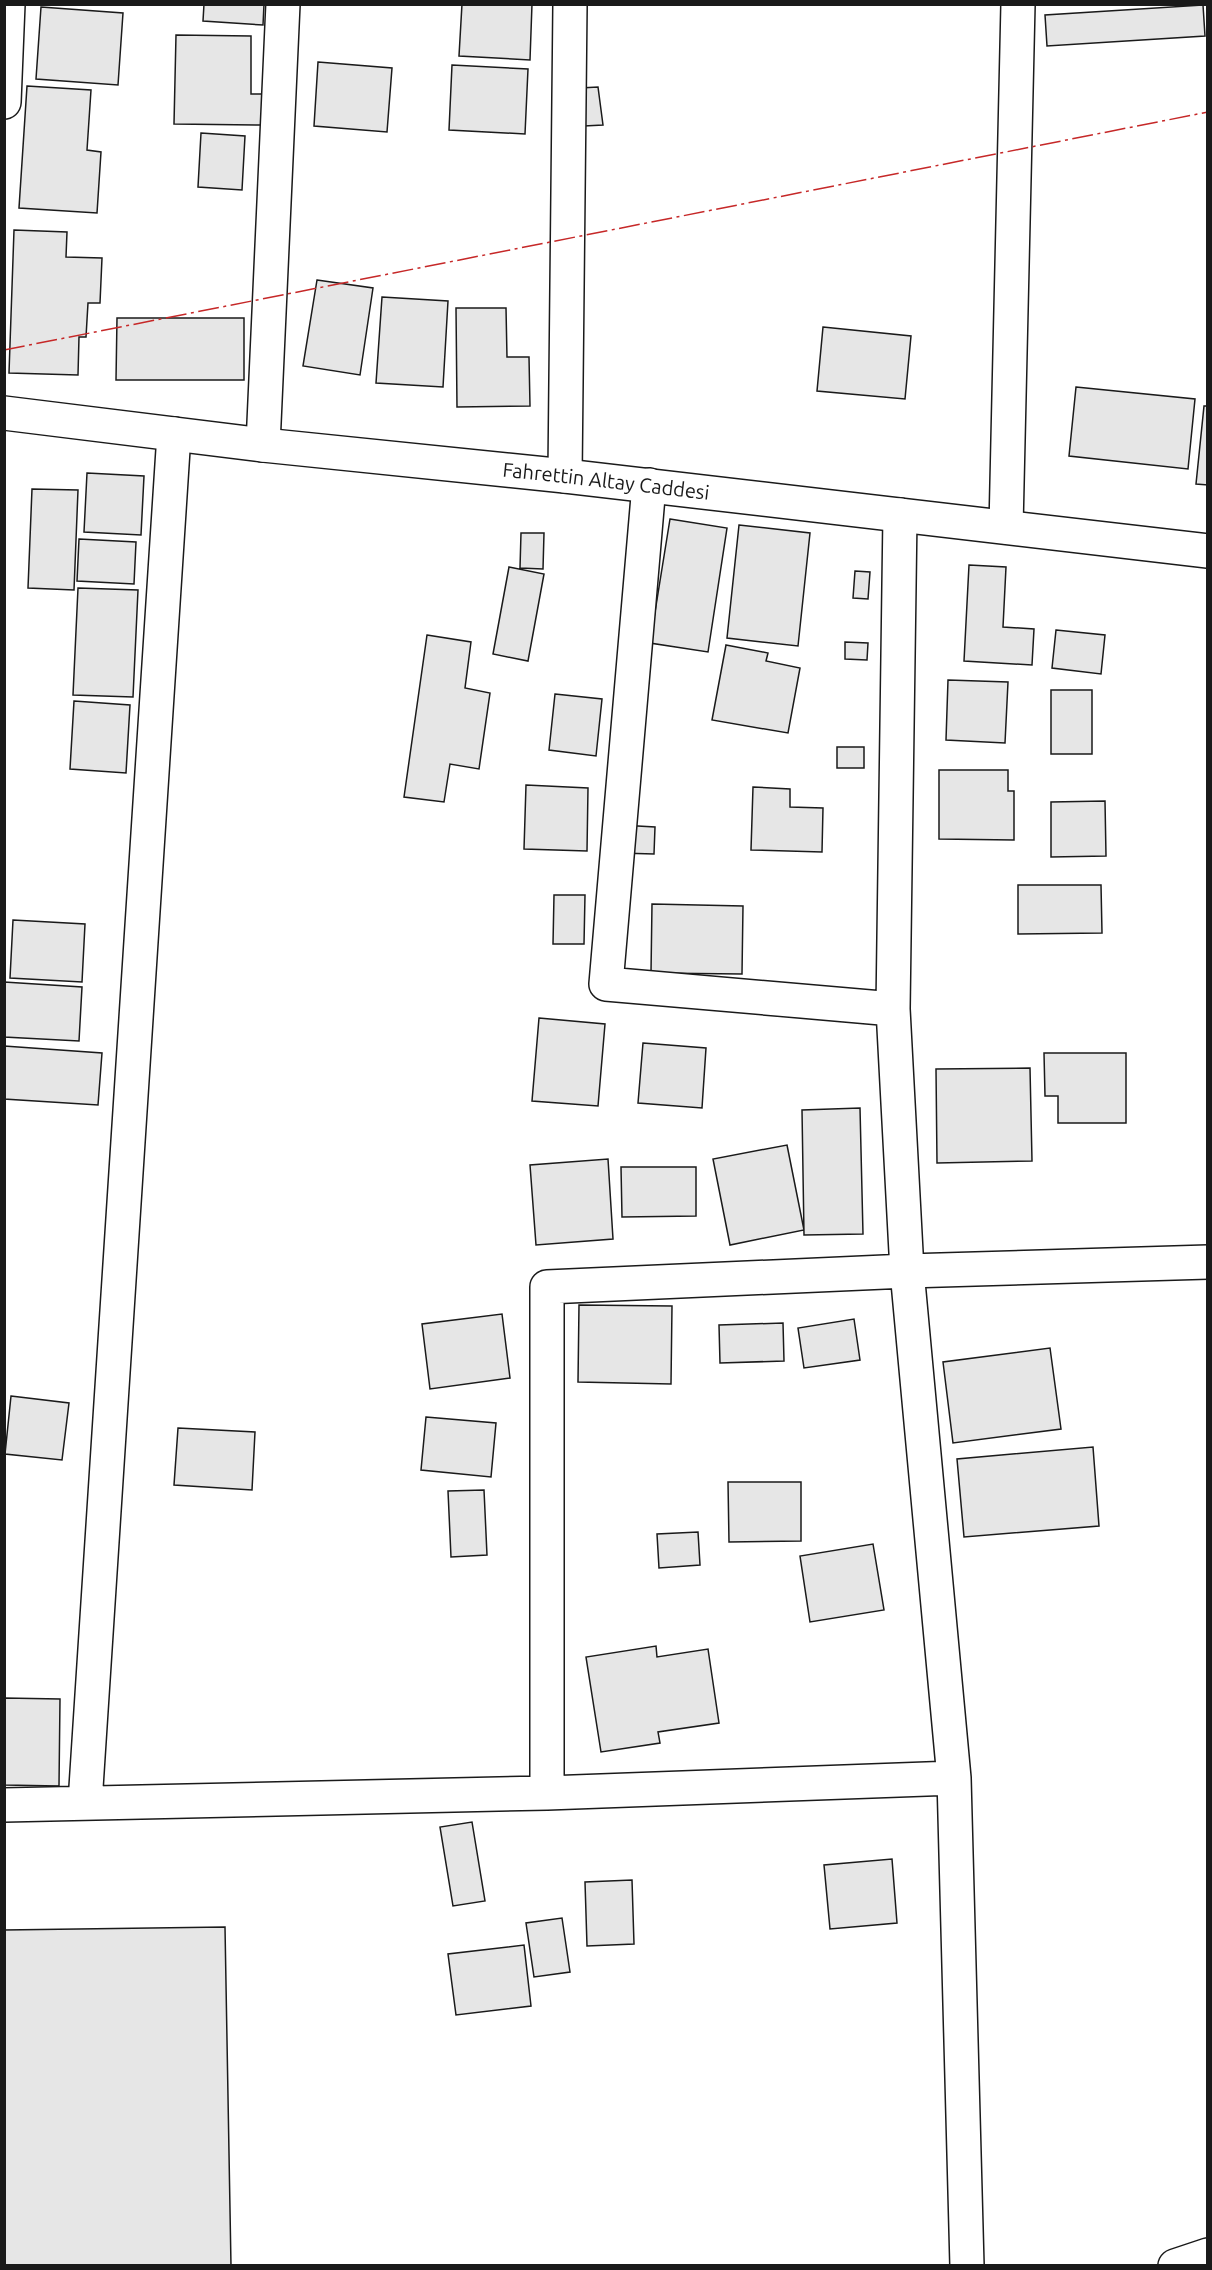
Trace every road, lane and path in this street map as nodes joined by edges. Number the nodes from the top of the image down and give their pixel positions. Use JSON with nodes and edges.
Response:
{"nodes":[{"id":1,"x":8,"y":4,"type":"edge"},
{"id":2,"x":283,"y":4,"type":"edge"},
{"id":3,"x":570,"y":4,"type":"edge"},
{"id":4,"x":1018,"y":4,"type":"edge"},
{"id":5,"x":4,"y":102,"type":"edge"},
{"id":6,"x":4,"y":413,"type":"edge"},
{"id":7,"x":174,"y":434,"type":"junction"},
{"id":8,"x":263,"y":445,"type":"junction"},
{"id":9,"x":566,"y":476,"type":"junction"},
{"id":10,"x":649,"y":485,"type":"junction"},
{"id":11,"x":900,"y":515,"type":"junction"},
{"id":12,"x":1006,"y":527,"type":"junction"},
{"id":13,"x":1208,"y":551,"type":"edge"},
{"id":14,"x":892,"y":1009,"type":"junction"},
{"id":15,"x":1208,"y":1262,"type":"edge"},
{"id":16,"x":907,"y":1271,"type":"junction"},
{"id":17,"x":954,"y":1778,"type":"junction"},
{"id":18,"x":547,"y":1793,"type":"junction"},
{"id":19,"x":85,"y":1803,"type":"junction"},
{"id":20,"x":4,"y":1805,"type":"edge"},
{"id":21,"x":1208,"y":2255,"type":"edge"},
{"id":22,"x":967,"y":2265,"type":"edge"},
{"id":23,"x":1174,"y":2265,"type":"edge"}],
"edges":[{"from":1,"to":5,"type":"street"},
{"from":2,"to":8,"type":"street"},
{"from":3,"to":9,"type":"street"},
{"from":4,"to":12,"type":"street"},
{"from":6,"to":7,"type":"street","name":"Fahrettin Altay Caddesi"},
{"from":7,"to":8,"type":"street","name":"Fahrettin Altay Caddesi"},
{"from":7,"to":19,"type":"street"},
{"from":8,"to":9,"type":"street","name":"Fahrettin Altay Caddesi"},
{"from":9,"to":10,"type":"street","name":"Fahrettin Altay Caddesi"},
{"from":10,"to":11,"type":"street","name":"Fahrettin Altay Caddesi"},
{"from":10,"to":14,"type":"street"},
{"from":11,"to":12,"type":"street","name":"Fahrettin Altay Caddesi"},
{"from":11,"to":14,"type":"street"},
{"from":12,"to":13,"type":"street","name":"Fahrettin Altay Caddesi"},
{"from":14,"to":16,"type":"street"},
{"from":15,"to":16,"type":"street"},
{"from":16,"to":17,"type":"street"},
{"from":16,"to":18,"type":"street"},
{"from":17,"to":18,"type":"street"},
{"from":17,"to":22,"type":"street"},
{"from":18,"to":19,"type":"street"},
{"from":19,"to":20,"type":"street"},
{"from":21,"to":23,"type":"street"}]}
